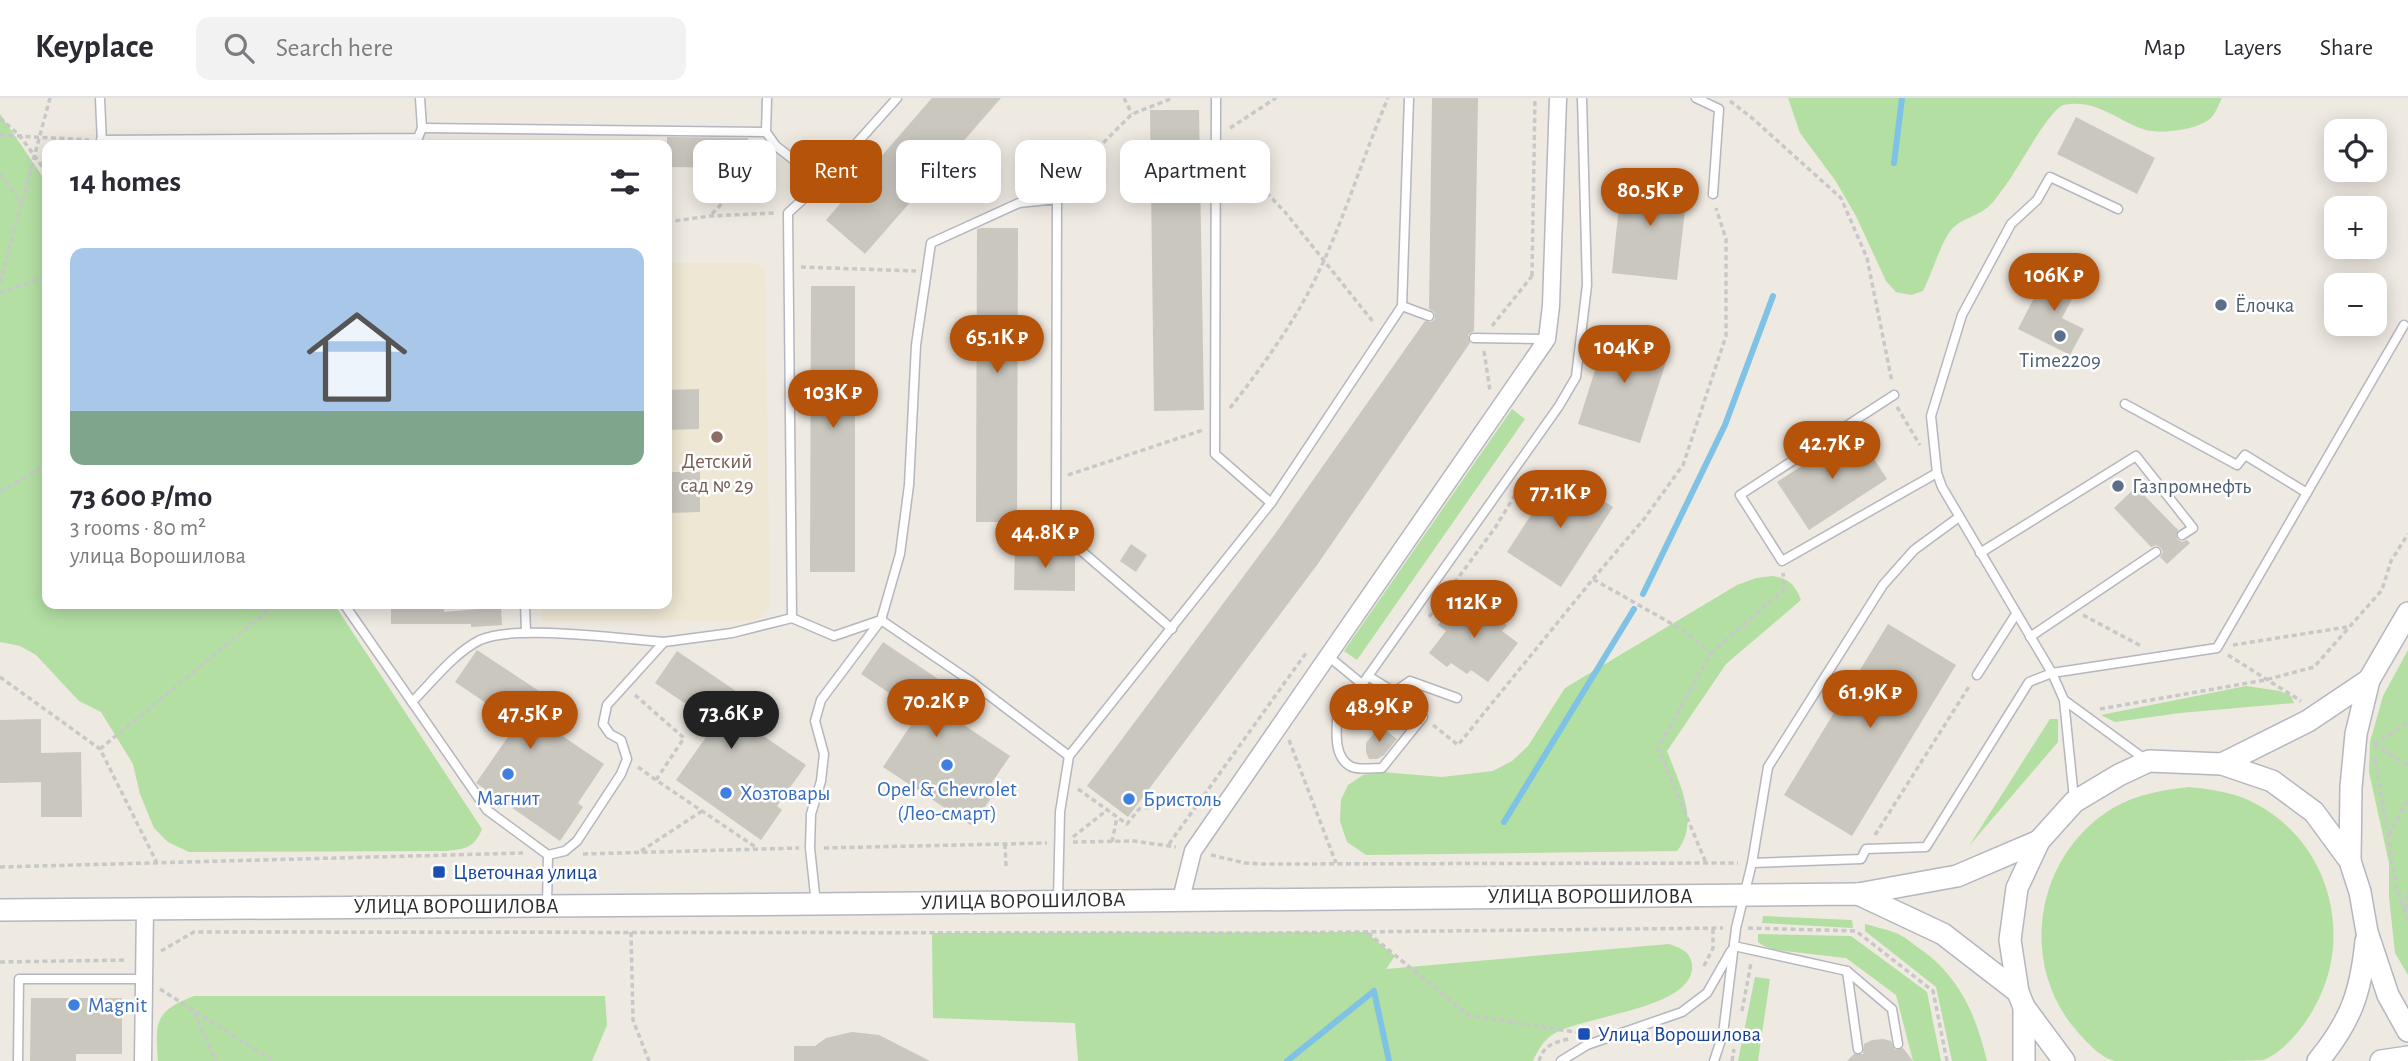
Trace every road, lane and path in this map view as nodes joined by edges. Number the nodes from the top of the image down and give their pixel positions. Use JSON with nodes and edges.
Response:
{"nodes":[{"id":1,"x":50,"y":98,"type":"edge"},
{"id":2,"x":100,"y":98,"type":"edge"},
{"id":3,"x":420,"y":98,"type":"edge"},
{"id":4,"x":767,"y":98,"type":"edge"},
{"id":5,"x":897,"y":98,"type":"edge"},
{"id":6,"x":1124,"y":98,"type":"edge"},
{"id":7,"x":1173,"y":98,"type":"edge"},
{"id":8,"x":1216,"y":98,"type":"edge"},
{"id":9,"x":1276,"y":98,"type":"edge"},
{"id":10,"x":1388,"y":98,"type":"edge"},
{"id":11,"x":1409,"y":98,"type":"edge"},
{"id":12,"x":1527,"y":98,"type":"edge"},
{"id":13,"x":1535,"y":98,"type":"edge"},
{"id":14,"x":1558,"y":98,"type":"edge"},
{"id":15,"x":1582,"y":98,"type":"edge"},
{"id":16,"x":1696,"y":98,"type":"edge"},
{"id":17,"x":1726,"y":98,"type":"edge"},
{"id":18,"x":1535,"y":104,"type":"junction"},
{"id":19,"x":1132,"y":114,"type":"junction"},
{"id":20,"x":0,"y":118,"type":"edge"},
{"id":21,"x":422,"y":128,"type":"junction"},
{"id":22,"x":766,"y":132,"type":"junction"},
{"id":23,"x":0,"y":135,"type":"edge"},
{"id":24,"x":20,"y":136,"type":"junction"},
{"id":25,"x":41,"y":138,"type":"junction"},
{"id":26,"x":65,"y":140,"type":"edge"},
{"id":27,"x":102,"y":140,"type":"edge"},
{"id":28,"x":292,"y":140,"type":"edge"},
{"id":29,"x":772,"y":140,"type":"edge"},
{"id":30,"x":860,"y":140,"type":"edge"},
{"id":31,"x":1106,"y":140,"type":"edge"},
{"id":32,"x":1216,"y":140,"type":"edge"},
{"id":33,"x":1217,"y":140,"type":"edge"},
{"id":34,"x":776,"y":146,"type":"edge"},
{"id":35,"x":35,"y":157,"type":"junction"},
{"id":36,"x":790,"y":157,"type":"edge"},
{"id":37,"x":42,"y":166,"type":"edge"},
{"id":38,"x":0,"y":174,"type":"edge"},
{"id":39,"x":1713,"y":194,"type":"joint"},
{"id":40,"x":1270,"y":197,"type":"edge"},
{"id":41,"x":722,"y":203,"type":"edge"},
{"id":42,"x":799,"y":203,"type":"edge"},
{"id":43,"x":1019,"y":203,"type":"edge"},
{"id":44,"x":1057,"y":203,"type":"edge"},
{"id":45,"x":1216,"y":203,"type":"edge"},
{"id":46,"x":22,"y":204,"type":"junction"},
{"id":47,"x":2118,"y":209,"type":"dead end"},
{"id":48,"x":788,"y":213,"type":"junction"},
{"id":49,"x":710,"y":216,"type":"junction"},
{"id":50,"x":672,"y":221,"type":"edge"},
{"id":51,"x":1322,"y":261,"type":"junction"},
{"id":52,"x":788,"y":267,"type":"junction"},
{"id":53,"x":926,"y":272,"type":"junction"},
{"id":54,"x":1532,"y":276,"type":"junction"},
{"id":55,"x":42,"y":278,"type":"edge"},
{"id":56,"x":0,"y":283,"type":"edge"},
{"id":57,"x":1532,"y":288,"type":"dead end"},
{"id":58,"x":0,"y":293,"type":"edge"},
{"id":59,"x":1402,"y":306,"type":"junction"},
{"id":60,"x":1429,"y":316,"type":"dead end"},
{"id":61,"x":2404,"y":325,"type":"dead end"},
{"id":62,"x":1384,"y":335,"type":"junction"},
{"id":63,"x":1478,"y":338,"type":"junction"},
{"id":64,"x":1547,"y":340,"type":"junction"},
{"id":65,"x":1497,"y":386,"type":"dead end"},
{"id":66,"x":1895,"y":395,"type":"junction"},
{"id":67,"x":2125,"y":404,"type":"dead end"},
{"id":68,"x":1217,"y":425,"type":"junction"},
{"id":69,"x":42,"y":467,"type":"edge"},
{"id":70,"x":1937,"y":473,"type":"junction"},
{"id":71,"x":1056,"y":479,"type":"junction"},
{"id":72,"x":0,"y":492,"type":"edge"},
{"id":73,"x":1517,"y":493,"type":"dead end"},
{"id":74,"x":2307,"y":493,"type":"junction"},
{"id":75,"x":1271,"y":503,"type":"junction"},
{"id":76,"x":1959,"y":517,"type":"junction"},
{"id":77,"x":2408,"y":534,"type":"edge"},
{"id":78,"x":2182,"y":535,"type":"dead end"},
{"id":79,"x":2156,"y":552,"type":"dead end"},
{"id":80,"x":1980,"y":553,"type":"junction"},
{"id":81,"x":1782,"y":561,"type":"junction"},
{"id":82,"x":1593,"y":579,"type":"junction"},
{"id":83,"x":270,"y":609,"type":"edge"},
{"id":84,"x":347,"y":609,"type":"edge"},
{"id":85,"x":525,"y":609,"type":"edge"},
{"id":86,"x":2072,"y":609,"type":"junction"},
{"id":87,"x":2016,"y":614,"type":"junction"},
{"id":88,"x":2408,"y":614,"type":"edge"},
{"id":89,"x":1429,"y":617,"type":"dead end"},
{"id":90,"x":792,"y":618,"type":"junction"},
{"id":91,"x":881,"y":620,"type":"junction"},
{"id":92,"x":2349,"y":627,"type":"junction"},
{"id":93,"x":1172,"y":629,"type":"junction"},
{"id":94,"x":526,"y":633,"type":"junction"},
{"id":95,"x":2030,"y":637,"type":"junction"},
{"id":96,"x":664,"y":642,"type":"junction"},
{"id":97,"x":2217,"y":648,"type":"junction"},
{"id":98,"x":1306,"y":653,"type":"dead end"},
{"id":99,"x":1711,"y":653,"type":"junction"},
{"id":100,"x":1328,"y":656,"type":"junction"},
{"id":101,"x":2160,"y":657,"type":"junction"},
{"id":102,"x":2052,"y":673,"type":"junction"},
{"id":103,"x":1977,"y":675,"type":"joint"},
{"id":104,"x":1368,"y":676,"type":"junction"},
{"id":105,"x":0,"y":677,"type":"edge"},
{"id":106,"x":2265,"y":680,"type":"junction"},
{"id":107,"x":2369,"y":680,"type":"junction"},
{"id":108,"x":1362,"y":684,"type":"junction"},
{"id":109,"x":624,"y":686,"type":"junction"},
{"id":110,"x":1457,"y":698,"type":"dead end"},
{"id":111,"x":2064,"y":700,"type":"junction"},
{"id":112,"x":412,"y":702,"type":"junction"},
{"id":113,"x":2080,"y":712,"type":"junction"},
{"id":114,"x":1423,"y":717,"type":"joint"},
{"id":115,"x":2408,"y":723,"type":"edge"},
{"id":116,"x":1289,"y":739,"type":"dead end"},
{"id":117,"x":100,"y":749,"type":"junction"},
{"id":118,"x":1069,"y":756,"type":"junction"},
{"id":119,"x":627,"y":759,"type":"junction"},
{"id":120,"x":2149,"y":761,"type":"junction"},
{"id":121,"x":2222,"y":764,"type":"junction"},
{"id":122,"x":1065,"y":779,"type":"junction"},
{"id":123,"x":656,"y":780,"type":"junction"},
{"id":124,"x":1202,"y":798,"type":"junction"},
{"id":125,"x":2408,"y":800,"type":"edge"},
{"id":126,"x":2074,"y":802,"type":"junction"},
{"id":127,"x":1107,"y":810,"type":"junction"},
{"id":128,"x":702,"y":811,"type":"junction"},
{"id":129,"x":1117,"y":817,"type":"junction"},
{"id":130,"x":2389,"y":836,"type":"junction"},
{"id":131,"x":2039,"y":841,"type":"junction"},
{"id":132,"x":1059,"y":842,"type":"junction"},
{"id":133,"x":1112,"y":842,"type":"junction"},
{"id":134,"x":1005,"y":844,"type":"junction"},
{"id":135,"x":1169,"y":844,"type":"junction"},
{"id":136,"x":810,"y":848,"type":"junction"},
{"id":137,"x":759,"y":849,"type":"junction"},
{"id":138,"x":1866,"y":849,"type":"junction"},
{"id":139,"x":639,"y":852,"type":"junction"},
{"id":140,"x":1193,"y":852,"type":"junction"},
{"id":141,"x":548,"y":855,"type":"junction"},
{"id":142,"x":2350,"y":861,"type":"junction"},
{"id":143,"x":157,"y":863,"type":"junction"},
{"id":144,"x":1336,"y":863,"type":"junction"},
{"id":145,"x":1706,"y":863,"type":"junction"},
{"id":146,"x":1752,"y":863,"type":"junction"},
{"id":147,"x":1006,"y":866,"type":"dead end"},
{"id":148,"x":0,"y":867,"type":"edge"},
{"id":149,"x":2408,"y":890,"type":"edge"},
{"id":150,"x":1744,"y":894,"type":"junction"},
{"id":151,"x":1858,"y":894,"type":"junction"},
{"id":152,"x":1181,"y":899,"type":"junction"},
{"id":153,"x":1058,"y":900,"type":"junction"},
{"id":154,"x":816,"y":904,"type":"junction"},
{"id":155,"x":547,"y":905,"type":"junction"},
{"id":156,"x":145,"y":908,"type":"junction"},
{"id":157,"x":0,"y":910,"type":"edge"},
{"id":158,"x":2405,"y":913,"type":"junction"},
{"id":159,"x":2408,"y":920,"type":"edge"},
{"id":160,"x":1713,"y":928,"type":"junction"},
{"id":161,"x":1736,"y":928,"type":"junction"},
{"id":162,"x":1754,"y":929,"type":"junction"},
{"id":163,"x":631,"y":932,"type":"junction"},
{"id":164,"x":1366,"y":932,"type":"junction"},
{"id":165,"x":2367,"y":932,"type":"junction"},
{"id":166,"x":1734,"y":946,"type":"junction"},
{"id":167,"x":1754,"y":950,"type":"junction"},
{"id":168,"x":145,"y":960,"type":"junction"},
{"id":169,"x":0,"y":962,"type":"edge"},
{"id":170,"x":1847,"y":971,"type":"junction"},
{"id":171,"x":1702,"y":972,"type":"dead end"},
{"id":172,"x":145,"y":979,"type":"junction"},
{"id":173,"x":2021,"y":1000,"type":"junction"},
{"id":174,"x":194,"y":1011,"type":"junction"},
{"id":175,"x":1741,"y":1012,"type":"dead end"},
{"id":176,"x":2408,"y":1031,"type":"edge"},
{"id":177,"x":1898,"y":1044,"type":"dead end"},
{"id":178,"x":1734,"y":1049,"type":"dead end"},
{"id":179,"x":1858,"y":1049,"type":"dead end"},
{"id":180,"x":2408,"y":1057,"type":"edge"},
{"id":181,"x":18,"y":1061,"type":"edge"},
{"id":182,"x":143,"y":1061,"type":"edge"},
{"id":183,"x":216,"y":1061,"type":"edge"},
{"id":184,"x":273,"y":1061,"type":"edge"},
{"id":185,"x":649,"y":1061,"type":"edge"},
{"id":186,"x":1539,"y":1061,"type":"edge"},
{"id":187,"x":1561,"y":1061,"type":"edge"},
{"id":188,"x":1714,"y":1061,"type":"edge"},
{"id":189,"x":1732,"y":1061,"type":"edge"},
{"id":190,"x":1947,"y":1061,"type":"edge"},
{"id":191,"x":2024,"y":1061,"type":"edge"},
{"id":192,"x":2064,"y":1061,"type":"edge"},
{"id":193,"x":2318,"y":1061,"type":"edge"},
{"id":194,"x":2381,"y":1061,"type":"edge"}],
"edges":[{"from":1,"to":25,"type":"path"},
{"from":2,"to":27,"type":"lane"},
{"from":3,"to":21,"type":"lane"},
{"from":4,"to":22,"type":"lane"},
{"from":5,"to":30,"type":"lane"},
{"from":6,"to":19,"type":"path"},
{"from":7,"to":19,"type":"path"},
{"from":8,"to":32,"type":"lane"},
{"from":9,"to":33,"type":"path"},
{"from":10,"to":51,"type":"path"},
{"from":11,"to":59,"type":"lane"},
{"from":12,"to":18,"type":"path"},
{"from":13,"to":18,"type":"path"},
{"from":14,"to":64,"type":"street"},
{"from":15,"to":104,"type":"lane"},
{"from":16,"to":39,"type":"lane"},
{"from":17,"to":66,"type":"path"},
{"from":18,"to":54,"type":"path"},
{"from":19,"to":31,"type":"path"},
{"from":20,"to":24,"type":"path"},
{"from":21,"to":22,"type":"lane"},
{"from":21,"to":28,"type":"lane"},
{"from":22,"to":29,"type":"lane"},
{"from":23,"to":24,"type":"path"},
{"from":24,"to":25,"type":"path"},
{"from":24,"to":35,"type":"path"},
{"from":25,"to":26,"type":"path"},
{"from":25,"to":35,"type":"path"},
{"from":34,"to":36,"type":"lane"},
{"from":35,"to":37,"type":"path"},
{"from":35,"to":46,"type":"path"},
{"from":38,"to":46,"type":"path"},
{"from":39,"to":82,"type":"path"},
{"from":40,"to":51,"type":"path"},
{"from":41,"to":49,"type":"path"},
{"from":42,"to":48,"type":"lane"},
{"from":43,"to":53,"type":"lane"},
{"from":44,"to":71,"type":"lane"},
{"from":45,"to":68,"type":"lane"},
{"from":46,"to":56,"type":"path"},
{"from":47,"to":70,"type":"lane"},
{"from":48,"to":49,"type":"path"},
{"from":48,"to":52,"type":"lane"},
{"from":49,"to":50,"type":"path"},
{"from":51,"to":62,"type":"path"},
{"from":51,"to":68,"type":"path"},
{"from":52,"to":53,"type":"path"},
{"from":52,"to":90,"type":"lane"},
{"from":53,"to":91,"type":"lane"},
{"from":54,"to":57,"type":"path"},
{"from":54,"to":63,"type":"path"},
{"from":55,"to":58,"type":"path"},
{"from":59,"to":60,"type":"lane"},
{"from":59,"to":62,"type":"lane"},
{"from":61,"to":74,"type":"lane"},
{"from":62,"to":75,"type":"lane"},
{"from":63,"to":64,"type":"lane"},
{"from":63,"to":65,"type":"path"},
{"from":64,"to":100,"type":"street"},
{"from":66,"to":70,"type":"path"},
{"from":66,"to":81,"type":"lane"},
{"from":67,"to":74,"type":"lane"},
{"from":68,"to":71,"type":"path"},
{"from":68,"to":75,"type":"lane"},
{"from":69,"to":72,"type":"path"},
{"from":70,"to":76,"type":"lane"},
{"from":70,"to":81,"type":"lane"},
{"from":71,"to":93,"type":"lane"},
{"from":73,"to":89,"type":"path"},
{"from":74,"to":97,"type":"lane"},
{"from":75,"to":93,"type":"lane"},
{"from":76,"to":80,"type":"lane"},
{"from":76,"to":146,"type":"lane"},
{"from":77,"to":92,"type":"path"},
{"from":78,"to":80,"type":"lane"},
{"from":79,"to":86,"type":"lane"},
{"from":80,"to":87,"type":"lane"},
{"from":81,"to":99,"type":"path"},
{"from":82,"to":99,"type":"path"},
{"from":82,"to":114,"type":"path"},
{"from":83,"to":117,"type":"path"},
{"from":84,"to":112,"type":"lane"},
{"from":85,"to":94,"type":"lane"},
{"from":86,"to":95,"type":"lane"},
{"from":86,"to":101,"type":"path"},
{"from":87,"to":95,"type":"lane"},
{"from":87,"to":103,"type":"lane"},
{"from":88,"to":107,"type":"main road"},
{"from":90,"to":91,"type":"lane"},
{"from":90,"to":96,"type":"lane"},
{"from":91,"to":118,"type":"lane"},
{"from":91,"to":136,"type":"lane"},
{"from":92,"to":97,"type":"path"},
{"from":92,"to":106,"type":"path"},
{"from":93,"to":118,"type":"lane"},
{"from":94,"to":96,"type":"lane"},
{"from":94,"to":112,"type":"lane"},
{"from":95,"to":102,"type":"lane"},
{"from":96,"to":109,"type":"lane"},
{"from":97,"to":101,"type":"lane"},
{"from":97,"to":106,"type":"path"},
{"from":98,"to":124,"type":"path"},
{"from":99,"to":145,"type":"path"},
{"from":100,"to":108,"type":"lane"},
{"from":100,"to":140,"type":"street"},
{"from":101,"to":102,"type":"lane"},
{"from":102,"to":111,"type":"lane"},
{"from":102,"to":138,"type":"lane"},
{"from":103,"to":138,"type":"path"},
{"from":104,"to":108,"type":"lane"},
{"from":104,"to":110,"type":"lane"},
{"from":105,"to":117,"type":"path"},
{"from":106,"to":113,"type":"path"},
{"from":107,"to":121,"type":"main road"},
{"from":107,"to":142,"type":"main road"},
{"from":108,"to":114,"type":"lane"},
{"from":109,"to":119,"type":"lane"},
{"from":109,"to":123,"type":"path"},
{"from":111,"to":113,"type":"lane"},
{"from":111,"to":126,"type":"lane"},
{"from":112,"to":141,"type":"lane"},
{"from":113,"to":120,"type":"lane"},
{"from":115,"to":130,"type":"path"},
{"from":116,"to":144,"type":"path"},
{"from":117,"to":143,"type":"path"},
{"from":118,"to":122,"type":"lane"},
{"from":119,"to":123,"type":"path"},
{"from":119,"to":141,"type":"lane"},
{"from":120,"to":121,"type":"main road"},
{"from":120,"to":126,"type":"main road"},
{"from":121,"to":142,"type":"main road"},
{"from":122,"to":127,"type":"path"},
{"from":122,"to":132,"type":"lane"},
{"from":123,"to":128,"type":"path"},
{"from":124,"to":129,"type":"path"},
{"from":124,"to":135,"type":"path"},
{"from":125,"to":130,"type":"path"},
{"from":126,"to":131,"type":"main road"},
{"from":127,"to":129,"type":"path"},
{"from":127,"to":133,"type":"path"},
{"from":128,"to":137,"type":"path"},
{"from":128,"to":139,"type":"path"},
{"from":129,"to":133,"type":"path"},
{"from":130,"to":158,"type":"path"},
{"from":131,"to":151,"type":"main road"},
{"from":131,"to":173,"type":"main road"},
{"from":132,"to":134,"type":"path"},
{"from":132,"to":153,"type":"lane"},
{"from":133,"to":135,"type":"path"},
{"from":134,"to":136,"type":"path"},
{"from":134,"to":147,"type":"path"},
{"from":135,"to":140,"type":"path"},
{"from":136,"to":137,"type":"path"},
{"from":136,"to":154,"type":"lane"},
{"from":137,"to":139,"type":"path"},
{"from":138,"to":146,"type":"lane"},
{"from":139,"to":141,"type":"path"},
{"from":140,"to":144,"type":"path"},
{"from":140,"to":152,"type":"street"},
{"from":141,"to":143,"type":"path"},
{"from":141,"to":155,"type":"lane"},
{"from":142,"to":165,"type":"main road"},
{"from":143,"to":148,"type":"path"},
{"from":144,"to":145,"type":"path"},
{"from":145,"to":146,"type":"path"},
{"from":146,"to":150,"type":"lane"},
{"from":149,"to":158,"type":"path"},
{"from":150,"to":151,"type":"main road","name":"УЛИЦА ВОРОШИЛОВА"},
{"from":150,"to":152,"type":"main road","name":"УЛИЦА ВОРОШИЛОВА"},
{"from":150,"to":161,"type":"lane"},
{"from":151,"to":173,"type":"main road","name":"УЛИЦА ВОРОШИЛОВА"},
{"from":152,"to":153,"type":"main road","name":"УЛИЦА ВОРОШИЛОВА"},
{"from":153,"to":154,"type":"main road","name":"УЛИЦА ВОРОШИЛОВА"},
{"from":154,"to":155,"type":"main road","name":"УЛИЦА ВОРОШИЛОВА"},
{"from":155,"to":156,"type":"main road","name":"УЛИЦА ВОРОШИЛОВА"},
{"from":156,"to":157,"type":"main road","name":"УЛИЦА ВОРОШИЛОВА"},
{"from":156,"to":168,"type":"street"},
{"from":158,"to":159,"type":"path"},
{"from":160,"to":161,"type":"path"},
{"from":160,"to":164,"type":"path"},
{"from":160,"to":171,"type":"path"},
{"from":161,"to":162,"type":"path"},
{"from":161,"to":166,"type":"lane"},
{"from":162,"to":167,"type":"path"},
{"from":162,"to":190,"type":"path"},
{"from":163,"to":164,"type":"path"},
{"from":163,"to":168,"type":"path"},
{"from":163,"to":185,"type":"path"},
{"from":164,"to":186,"type":"path"},
{"from":165,"to":176,"type":"main road"},
{"from":165,"to":193,"type":"main road"},
{"from":166,"to":167,"type":"lane"},
{"from":166,"to":187,"type":"lane"},
{"from":166,"to":188,"type":"lane"},
{"from":167,"to":170,"type":"lane"},
{"from":167,"to":175,"type":"path"},
{"from":168,"to":169,"type":"path"},
{"from":168,"to":172,"type":"street"},
{"from":170,"to":177,"type":"lane"},
{"from":170,"to":179,"type":"lane"},
{"from":172,"to":174,"type":"path"},
{"from":172,"to":181,"type":"lane"},
{"from":172,"to":182,"type":"street"},
{"from":173,"to":191,"type":"main road"},
{"from":173,"to":192,"type":"main road"},
{"from":174,"to":183,"type":"path"},
{"from":174,"to":184,"type":"path"},
{"from":178,"to":189,"type":"path"},
{"from":180,"to":194,"type":"main road"}]}
